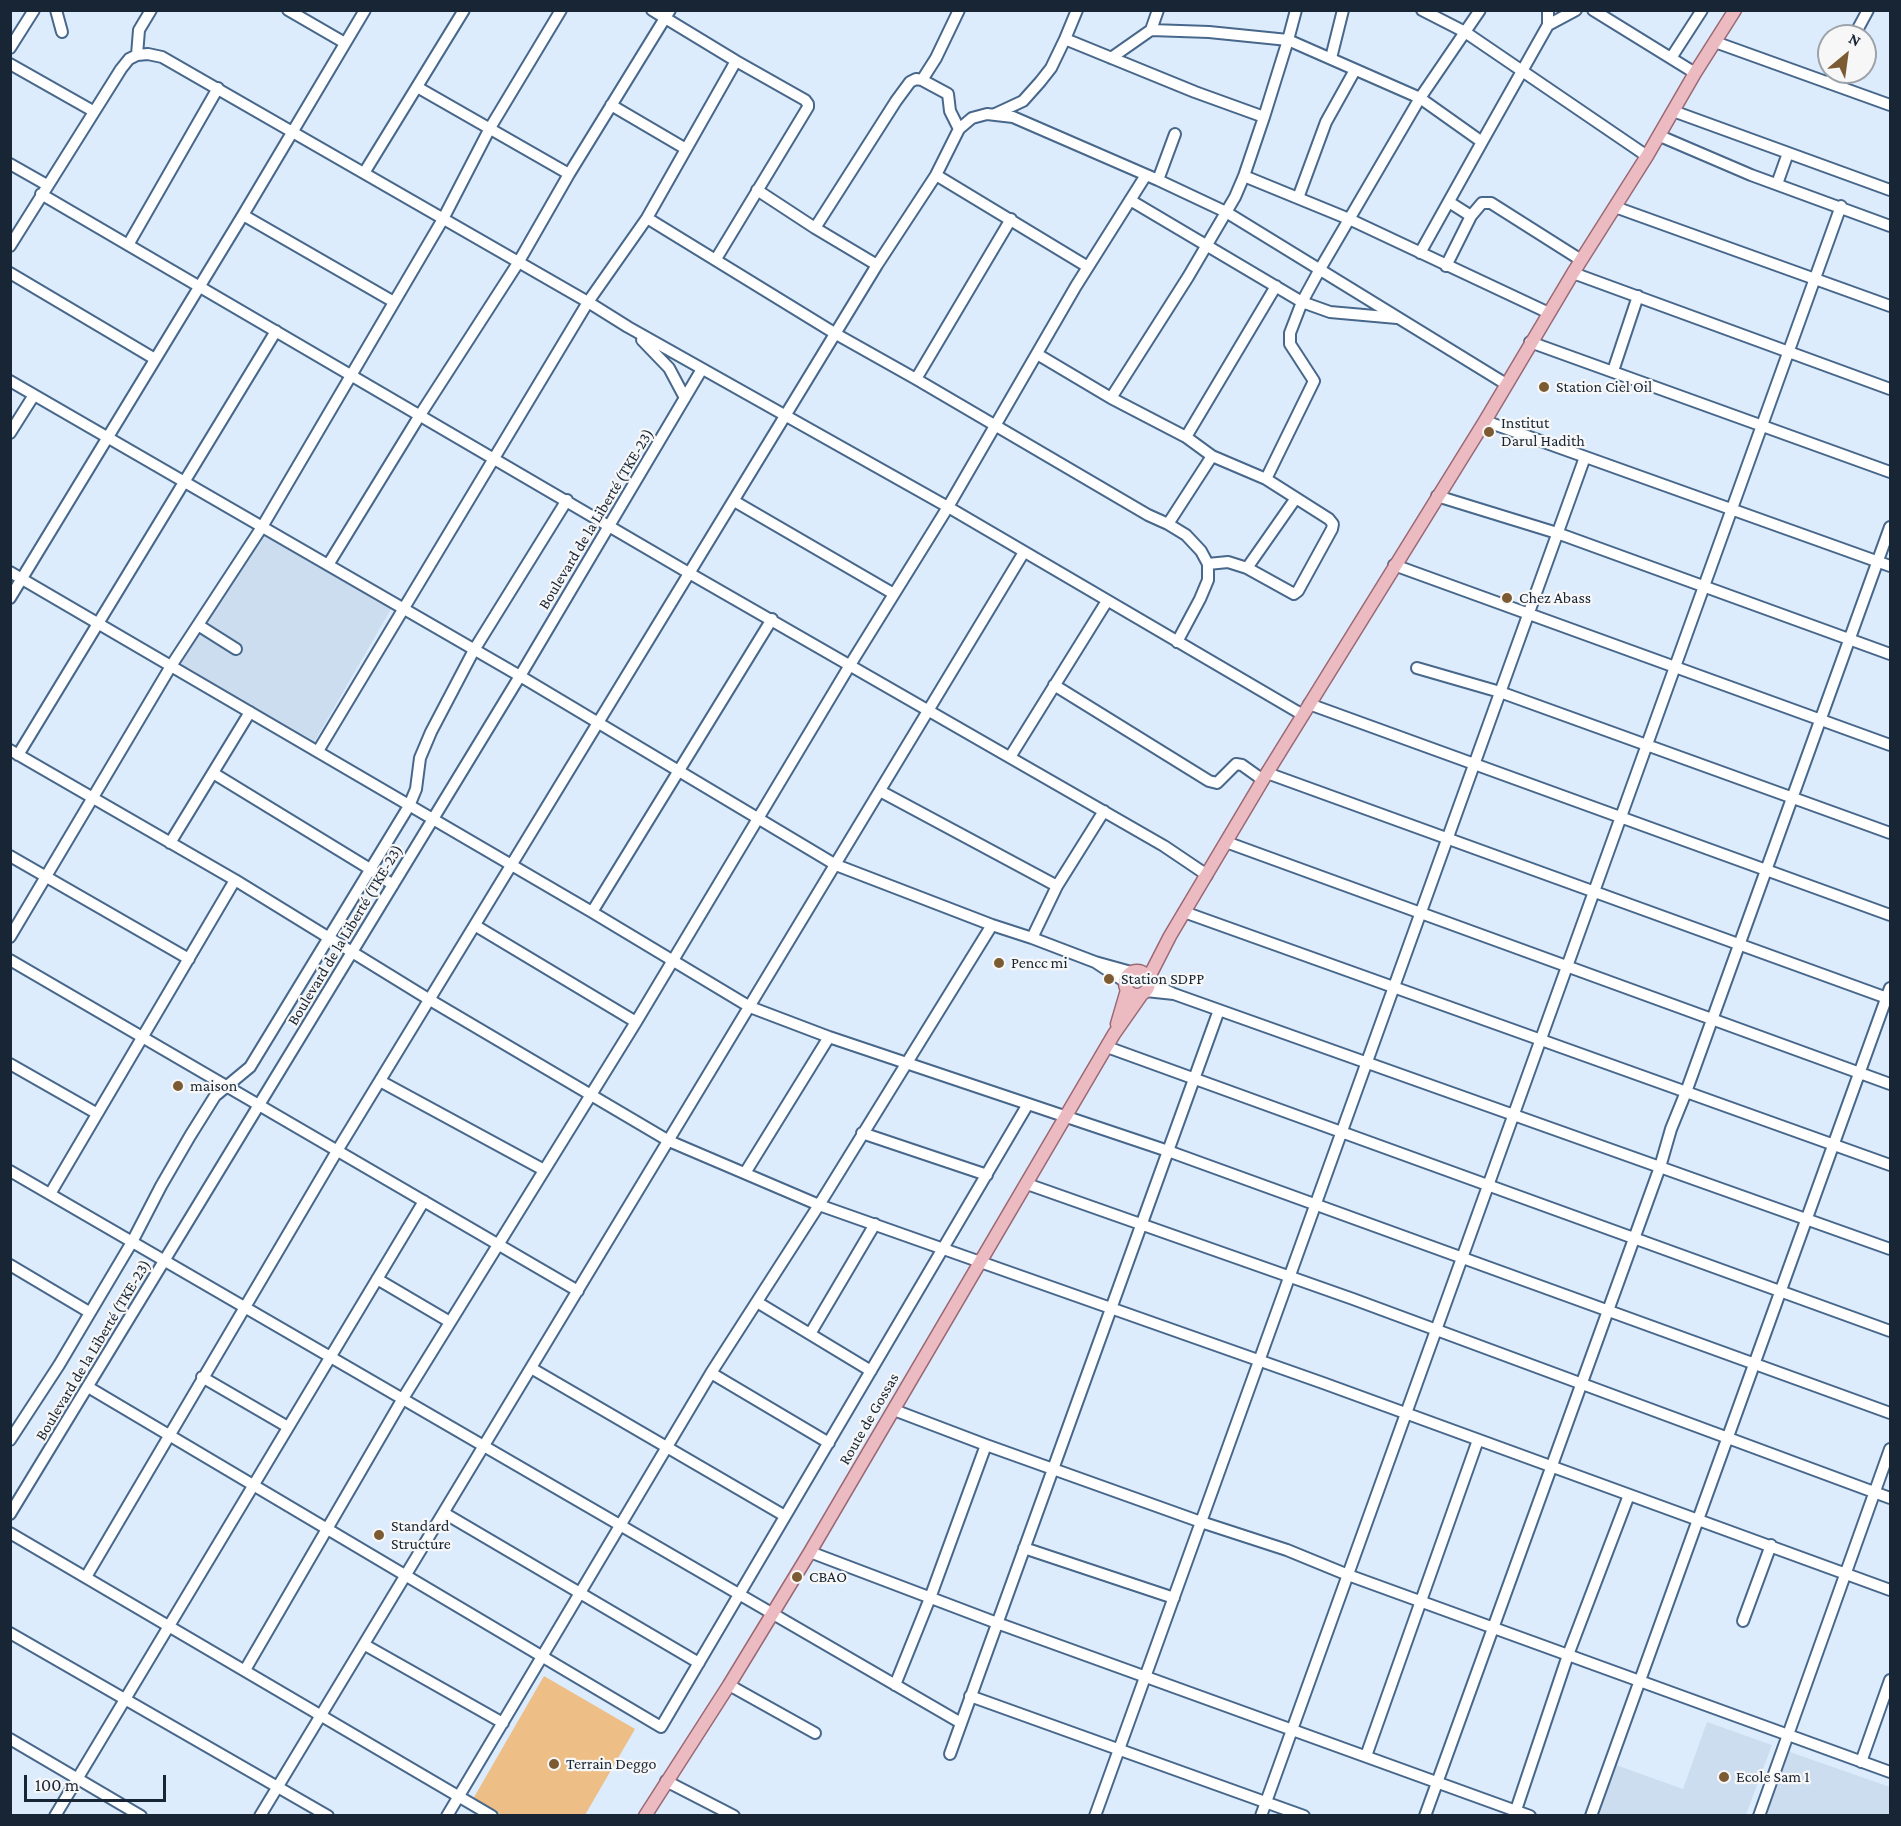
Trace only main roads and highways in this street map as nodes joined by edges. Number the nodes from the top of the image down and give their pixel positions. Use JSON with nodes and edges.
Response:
{"nodes":[{"id":1,"x":1735,"y":10,"type":"edge"},
{"id":2,"x":1170,"y":936,"type":"junction"},
{"id":3,"x":1130,"y":979,"type":"junction"},
{"id":4,"x":1146,"y":987,"type":"junction"},
{"id":5,"x":1114,"y":1034,"type":"junction"},
{"id":6,"x":645,"y":1815,"type":"edge"}],
"edges":[{"from":1,"to":2,"type":"main road"},
{"from":2,"to":3,"type":"main road"},
{"from":2,"to":4,"type":"main road"},
{"from":3,"to":4,"type":"main road"},
{"from":3,"to":4,"type":"main road"},
{"from":3,"to":5,"type":"main road"},
{"from":4,"to":5,"type":"main road"},
{"from":5,"to":6,"type":"main road","name":"Route de Gossas"}]}
